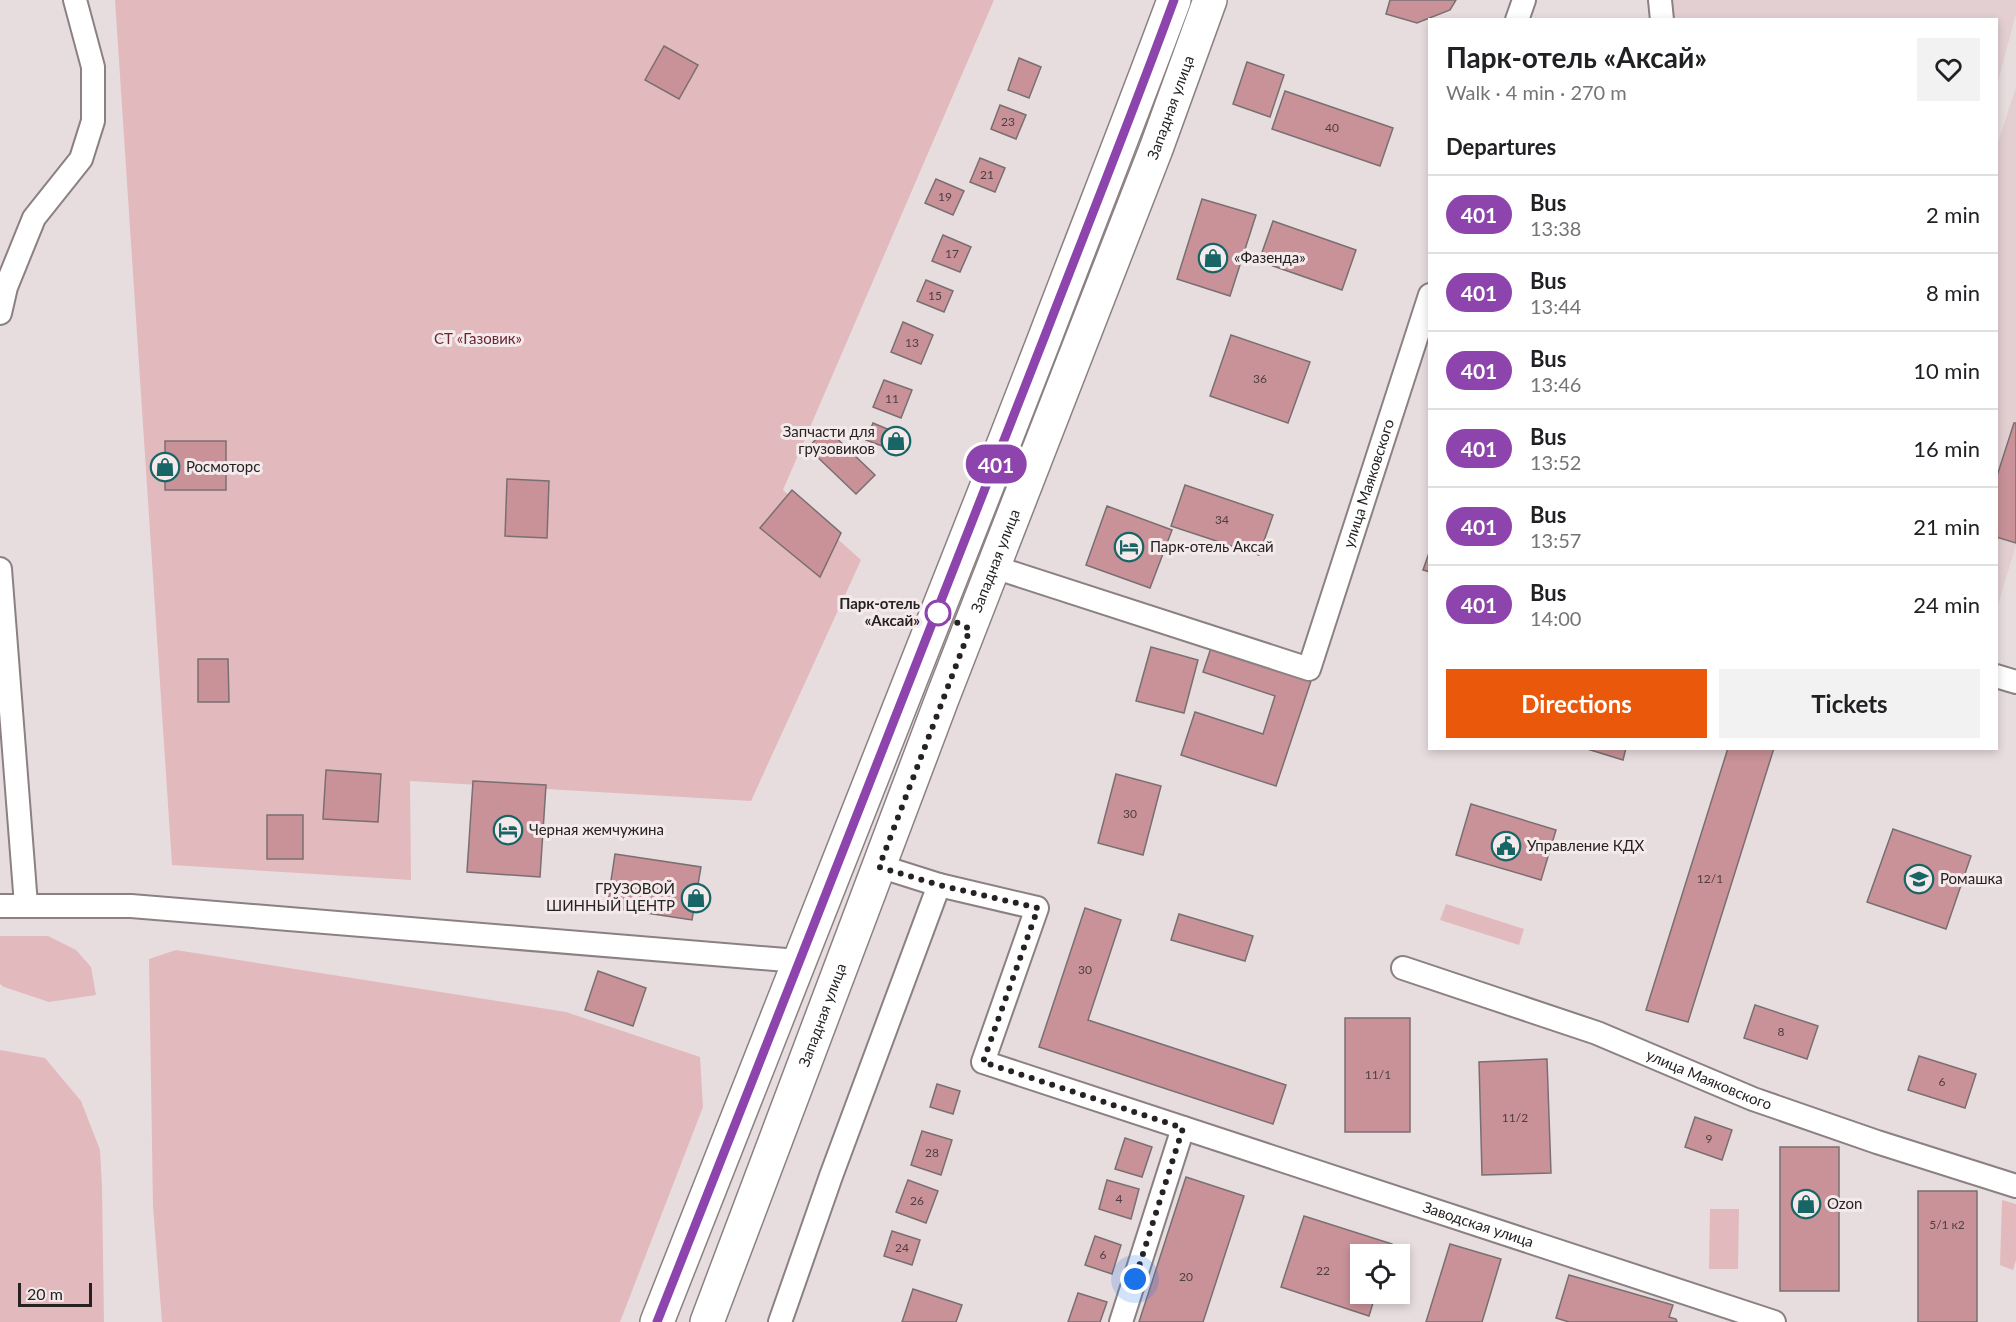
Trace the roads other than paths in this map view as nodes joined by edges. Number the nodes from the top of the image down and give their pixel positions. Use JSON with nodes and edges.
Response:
{"nodes":[{"id":1,"x":75,"y":0,"type":"edge"},
{"id":2,"x":1174,"y":0,"type":"edge"},
{"id":3,"x":1210,"y":0,"type":"edge"},
{"id":4,"x":1524,"y":0,"type":"edge"},
{"id":5,"x":1660,"y":0,"type":"edge"},
{"id":6,"x":1518,"y":18,"type":"edge"},
{"id":7,"x":1662,"y":18,"type":"edge"},
{"id":8,"x":1428,"y":301,"type":"edge"},
{"id":9,"x":0,"y":313,"type":"edge"},
{"id":10,"x":994,"y":567,"type":"junction"},
{"id":11,"x":0,"y":569,"type":"edge"},
{"id":12,"x":1998,"y":677,"type":"edge"},
{"id":13,"x":2016,"y":682,"type":"edge"},
{"id":14,"x":879,"y":867,"type":"junction"},
{"id":15,"x":939,"y":885,"type":"junction"},
{"id":16,"x":26,"y":905,"type":"junction"},
{"id":17,"x":0,"y":906,"type":"edge"},
{"id":18,"x":798,"y":961,"type":"junction"},
{"id":19,"x":1403,"y":969,"type":"dead end"},
{"id":20,"x":1183,"y":1128,"type":"junction"},
{"id":21,"x":2016,"y":1186,"type":"edge"},
{"id":22,"x":657,"y":1322,"type":"edge"},
{"id":23,"x":707,"y":1322,"type":"edge"},
{"id":24,"x":780,"y":1322,"type":"edge"},
{"id":25,"x":1121,"y":1322,"type":"edge"},
{"id":26,"x":1774,"y":1322,"type":"edge"}],
"edges":[{"from":1,"to":9,"type":"street"},
{"from":2,"to":18,"type":"main road"},
{"from":3,"to":10,"type":"main road","name":"Западная улица"},
{"from":4,"to":6,"type":"street"},
{"from":5,"to":7,"type":"street"},
{"from":8,"to":10,"type":"street","name":"улица Маяковского"},
{"from":10,"to":14,"type":"main road","name":"Западная улица"},
{"from":11,"to":16,"type":"street"},
{"from":12,"to":13,"type":"street"},
{"from":14,"to":15,"type":"street","name":"Заводская улица"},
{"from":14,"to":23,"type":"main road","name":"Западная улица"},
{"from":15,"to":20,"type":"street","name":"Заводская улица"},
{"from":15,"to":24,"type":"street"},
{"from":16,"to":17,"type":"street"},
{"from":16,"to":18,"type":"street"},
{"from":18,"to":22,"type":"main road"},
{"from":19,"to":21,"type":"street","name":"улица Маяковского"},
{"from":20,"to":25,"type":"street"},
{"from":20,"to":26,"type":"street","name":"Заводская улица"}]}
